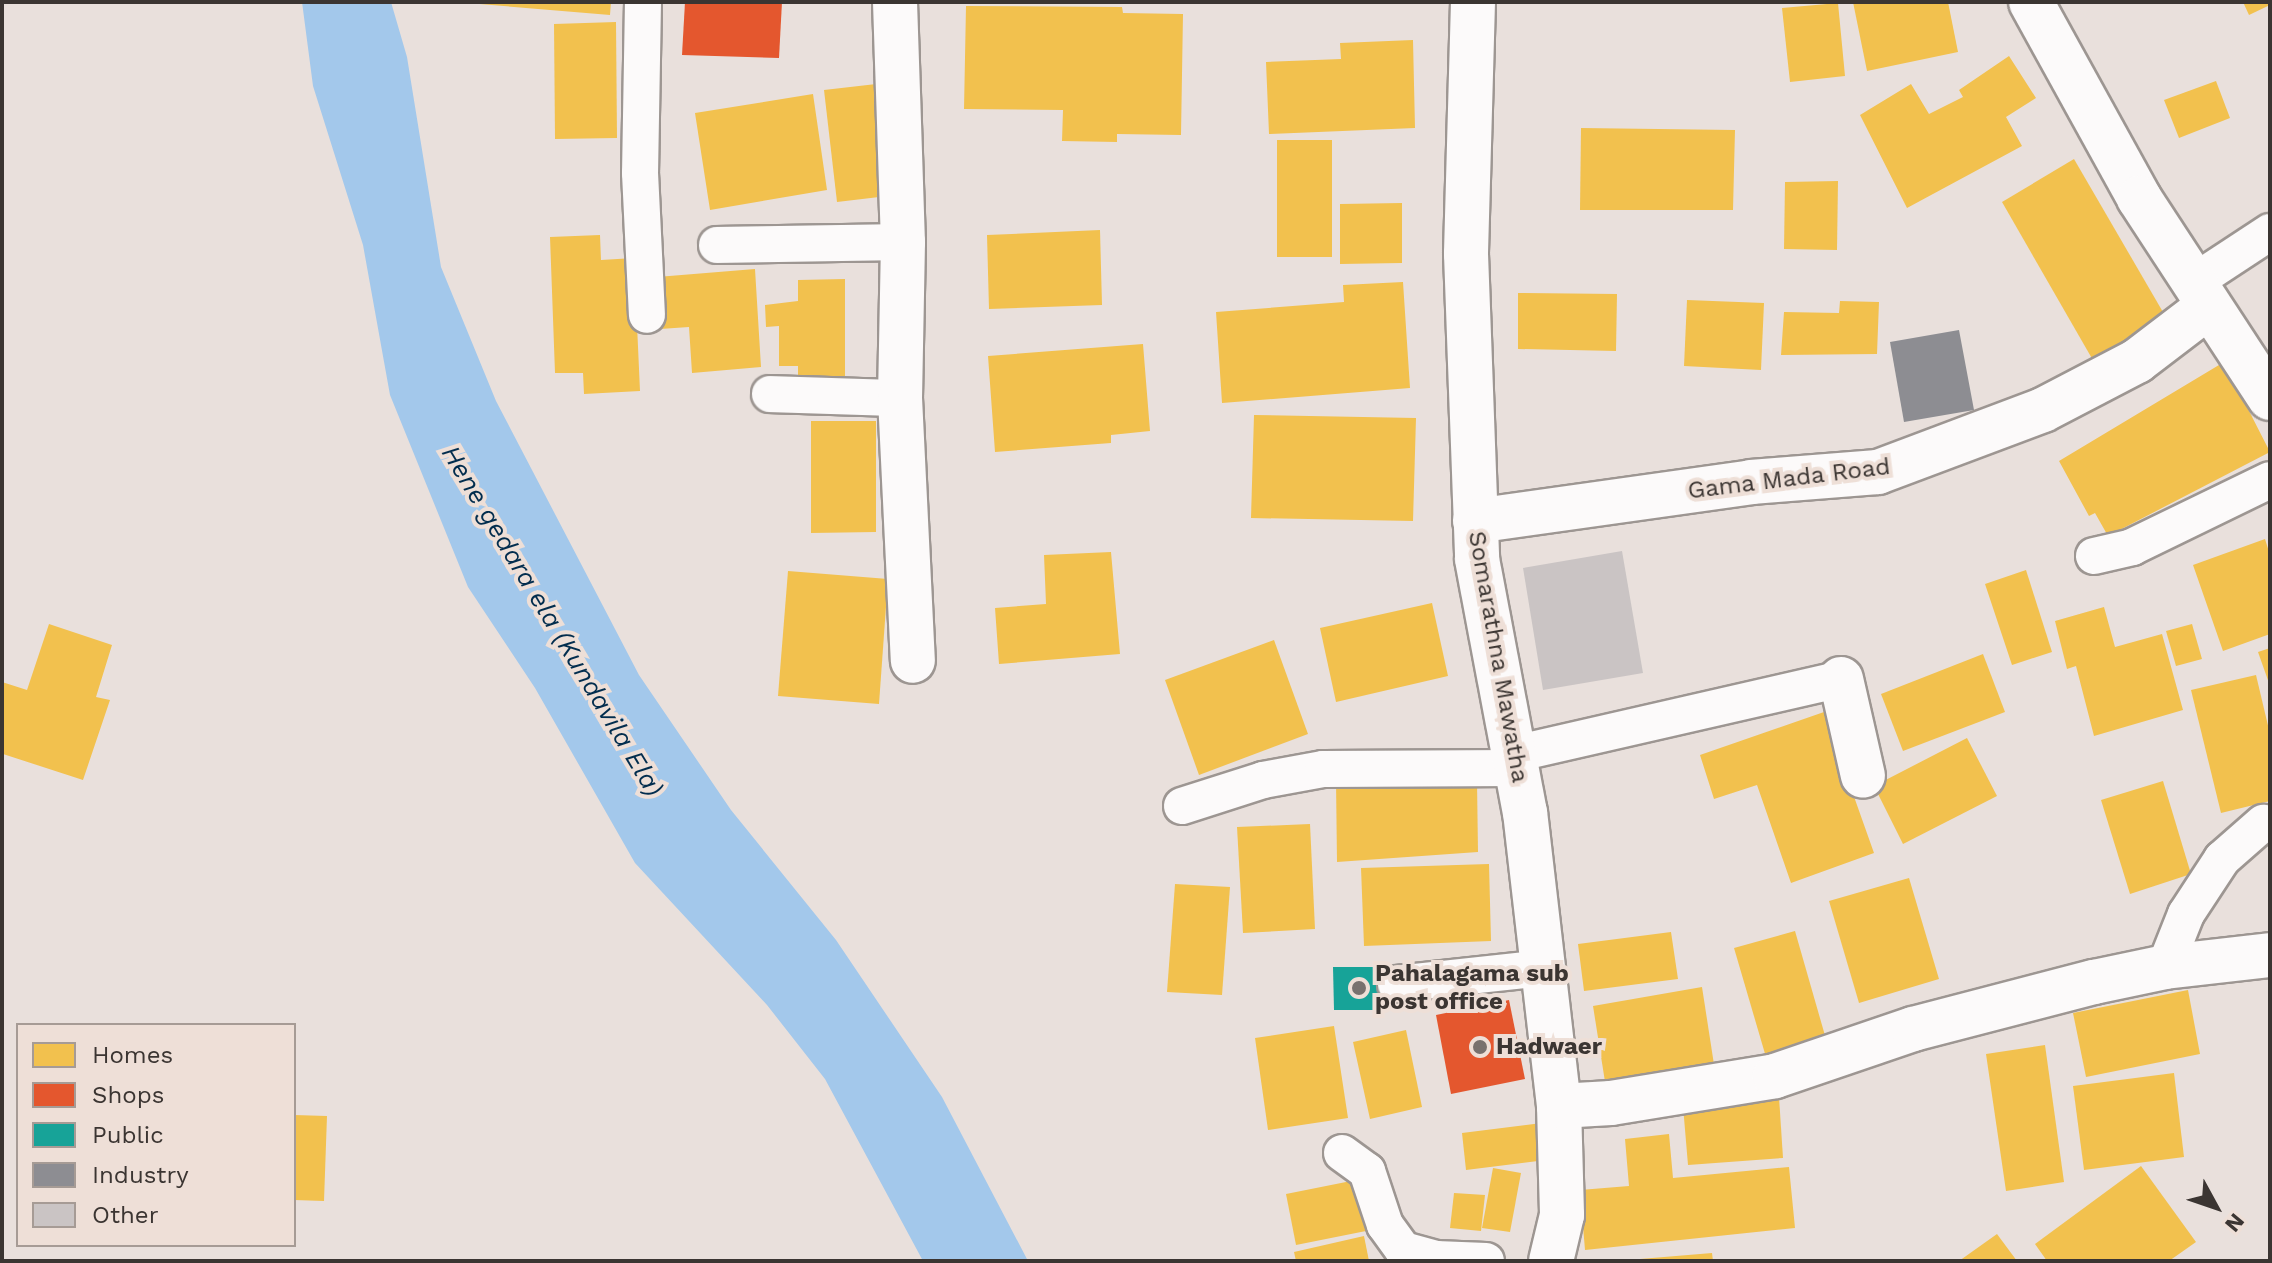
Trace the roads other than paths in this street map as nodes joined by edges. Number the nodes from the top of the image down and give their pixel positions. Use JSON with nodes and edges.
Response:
{"nodes":[{"id":1,"x":643,"y":2,"type":"edge"},
{"id":2,"x":895,"y":2,"type":"edge"},
{"id":3,"x":1473,"y":2,"type":"edge"},
{"id":4,"x":2031,"y":2,"type":"edge"},
{"id":5,"x":2270,"y":232,"type":"edge"},
{"id":6,"x":903,"y":242,"type":"junction"},
{"id":7,"x":717,"y":245,"type":"dead end"},
{"id":8,"x":2201,"y":294,"type":"junction"},
{"id":9,"x":647,"y":315,"type":"dead end"},
{"id":10,"x":770,"y":394,"type":"dead end"},
{"id":11,"x":900,"y":398,"type":"junction"},
{"id":12,"x":2270,"y":398,"type":"edge"},
{"id":13,"x":2270,"y":480,"type":"edge"},
{"id":14,"x":1475,"y":521,"type":"junction"},
{"id":15,"x":2094,"y":556,"type":"dead end"},
{"id":16,"x":913,"y":661,"type":"dead end"},
{"id":17,"x":1841,"y":679,"type":"joint"},
{"id":18,"x":1515,"y":761,"type":"junction"},
{"id":19,"x":1863,"y":776,"type":"dead end"},
{"id":20,"x":1182,"y":806,"type":"dead end"},
{"id":21,"x":2263,"y":823,"type":"dead end"},
{"id":22,"x":2270,"y":955,"type":"edge"},
{"id":23,"x":2165,"y":967,"type":"junction"},
{"id":24,"x":1543,"y":968,"type":"junction"},
{"id":25,"x":1396,"y":984,"type":"dead end"},
{"id":26,"x":1559,"y":1106,"type":"junction"},
{"id":27,"x":1342,"y":1153,"type":"dead end"},
{"id":28,"x":1486,"y":1261,"type":"edge"},
{"id":29,"x":1551,"y":1261,"type":"edge"}],
"edges":[{"from":1,"to":9,"type":"lane"},
{"from":2,"to":6,"type":"street"},
{"from":3,"to":14,"type":"street","name":"Somarathna Mawatha"},
{"from":4,"to":8,"type":"street"},
{"from":5,"to":8,"type":"lane"},
{"from":6,"to":7,"type":"lane"},
{"from":6,"to":11,"type":"street"},
{"from":8,"to":12,"type":"street"},
{"from":8,"to":14,"type":"street","name":"Gama Mada Road"},
{"from":10,"to":11,"type":"lane"},
{"from":11,"to":16,"type":"street"},
{"from":13,"to":15,"type":"lane"},
{"from":14,"to":18,"type":"street","name":"Somarathna Mawatha"},
{"from":17,"to":18,"type":"lane"},
{"from":17,"to":19,"type":"street"},
{"from":18,"to":20,"type":"lane"},
{"from":18,"to":24,"type":"street","name":"Somarathna Mawatha"},
{"from":21,"to":23,"type":"lane"},
{"from":22,"to":23,"type":"street"},
{"from":23,"to":26,"type":"street"},
{"from":24,"to":25,"type":"lane"},
{"from":24,"to":26,"type":"street","name":"Somarathna Mawatha"},
{"from":26,"to":29,"type":"street","name":"Somarathna Mawatha"},
{"from":27,"to":28,"type":"lane"}]}
